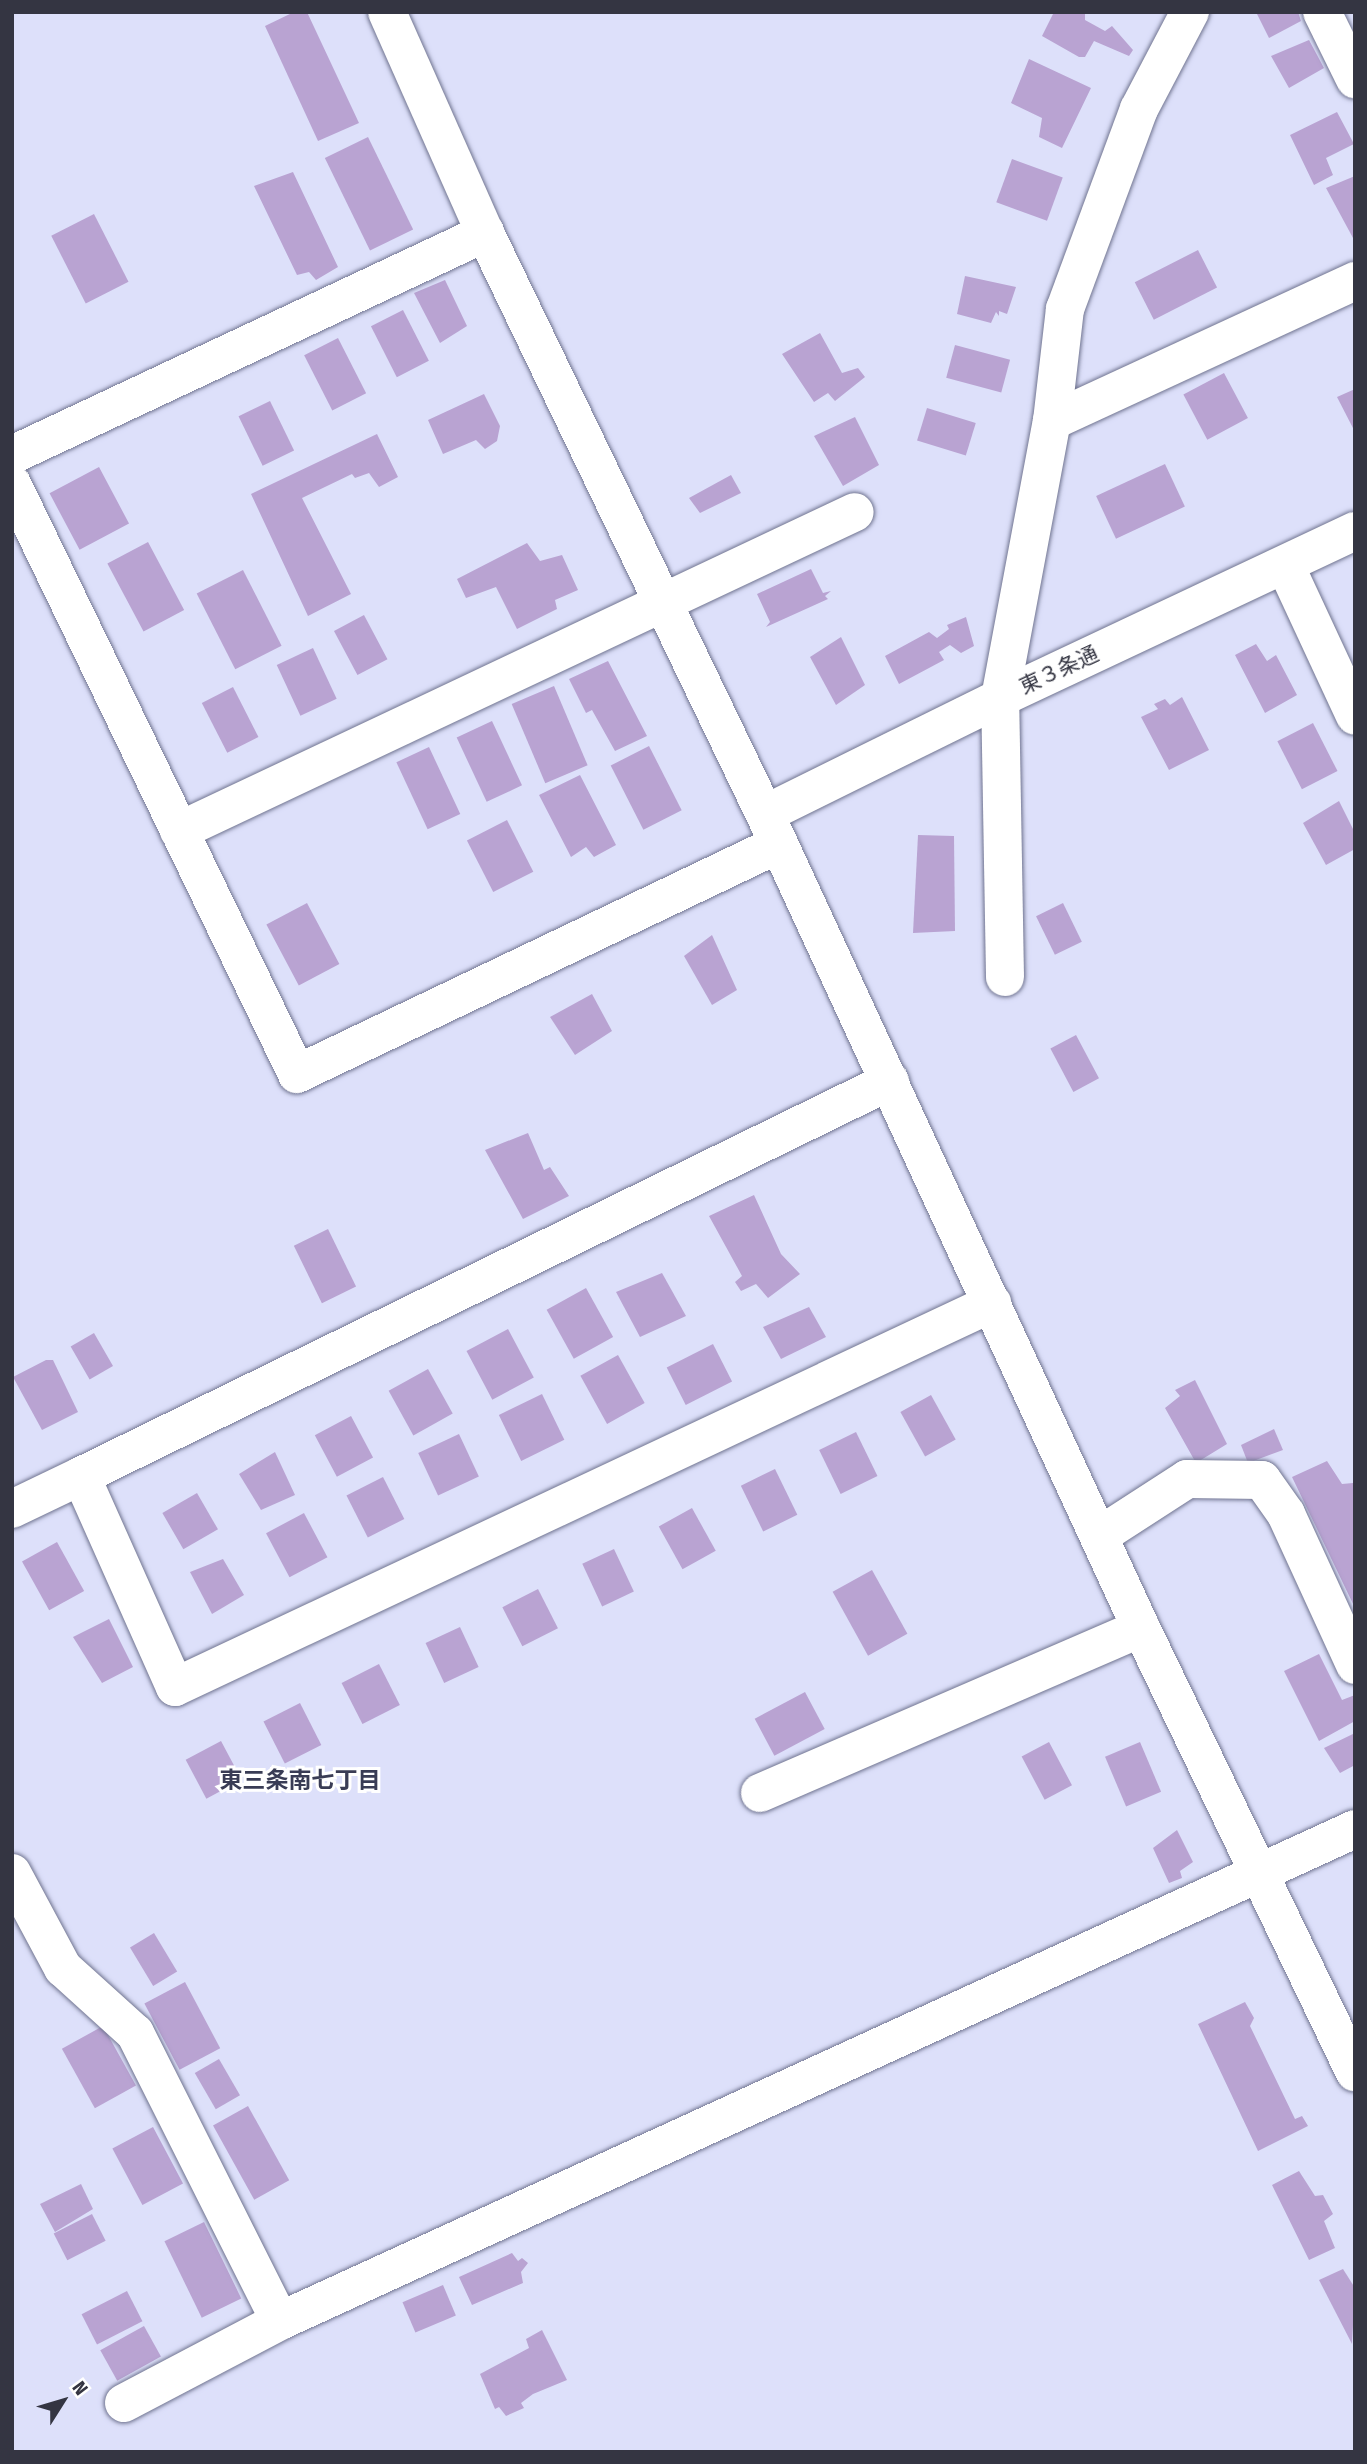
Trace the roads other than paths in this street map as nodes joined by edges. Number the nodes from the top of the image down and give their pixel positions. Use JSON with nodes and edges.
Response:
{"nodes":[{"id":1,"x":387,"y":12,"type":"edge"},
{"id":2,"x":1190,"y":12,"type":"edge"},
{"id":3,"x":1322,"y":12,"type":"edge"},
{"id":4,"x":1355,"y":79,"type":"edge"},
{"id":5,"x":485,"y":233,"type":"junction"},
{"id":6,"x":1355,"y":281,"type":"edge"},
{"id":7,"x":1052,"y":421,"type":"junction"},
{"id":8,"x":12,"y":455,"type":"edge"},
{"id":9,"x":12,"y":484,"type":"edge"},
{"id":10,"x":855,"y":512,"type":"dead end"},
{"id":11,"x":1355,"y":531,"type":"edge"},
{"id":12,"x":1285,"y":565,"type":"junction"},
{"id":13,"x":662,"y":600,"type":"junction"},
{"id":14,"x":1000,"y":698,"type":"junction"},
{"id":15,"x":1355,"y":716,"type":"edge"},
{"id":16,"x":772,"y":829,"type":"junction"},
{"id":17,"x":179,"y":831,"type":"junction"},
{"id":18,"x":1005,"y":977,"type":"dead end"},
{"id":19,"x":890,"y":1082,"type":"junction"},
{"id":20,"x":992,"y":1303,"type":"junction"},
{"id":21,"x":81,"y":1476,"type":"junction"},
{"id":22,"x":12,"y":1509,"type":"edge"},
{"id":23,"x":1099,"y":1536,"type":"junction"},
{"id":24,"x":1141,"y":1628,"type":"junction"},
{"id":25,"x":1355,"y":1665,"type":"edge"},
{"id":26,"x":761,"y":1793,"type":"dead end"},
{"id":27,"x":1355,"y":1829,"type":"edge"},
{"id":28,"x":12,"y":1873,"type":"edge"},
{"id":29,"x":1260,"y":1873,"type":"junction"},
{"id":30,"x":1355,"y":2072,"type":"edge"},
{"id":31,"x":280,"y":2320,"type":"junction"},
{"id":32,"x":124,"y":2403,"type":"dead end"}],
"edges":[{"from":1,"to":5,"type":"street"},
{"from":2,"to":7,"type":"street"},
{"from":3,"to":4,"type":"street"},
{"from":5,"to":8,"type":"street"},
{"from":5,"to":13,"type":"street"},
{"from":6,"to":7,"type":"street"},
{"from":7,"to":14,"type":"street"},
{"from":9,"to":17,"type":"street"},
{"from":10,"to":13,"type":"street"},
{"from":11,"to":12,"type":"street","name":"東３条通"},
{"from":12,"to":14,"type":"street","name":"東３条通"},
{"from":12,"to":15,"type":"street"},
{"from":13,"to":16,"type":"street"},
{"from":13,"to":17,"type":"street"},
{"from":14,"to":16,"type":"street","name":"東３条通"},
{"from":14,"to":18,"type":"street"},
{"from":16,"to":17,"type":"street","name":"東３条通"},
{"from":16,"to":19,"type":"street"},
{"from":19,"to":20,"type":"street"},
{"from":19,"to":21,"type":"street"},
{"from":20,"to":21,"type":"street"},
{"from":20,"to":23,"type":"street"},
{"from":21,"to":22,"type":"street"},
{"from":23,"to":24,"type":"street"},
{"from":23,"to":25,"type":"street"},
{"from":24,"to":26,"type":"street"},
{"from":24,"to":29,"type":"street"},
{"from":27,"to":29,"type":"street"},
{"from":28,"to":31,"type":"street"},
{"from":29,"to":30,"type":"street"},
{"from":29,"to":31,"type":"street"},
{"from":31,"to":32,"type":"street"}]}
